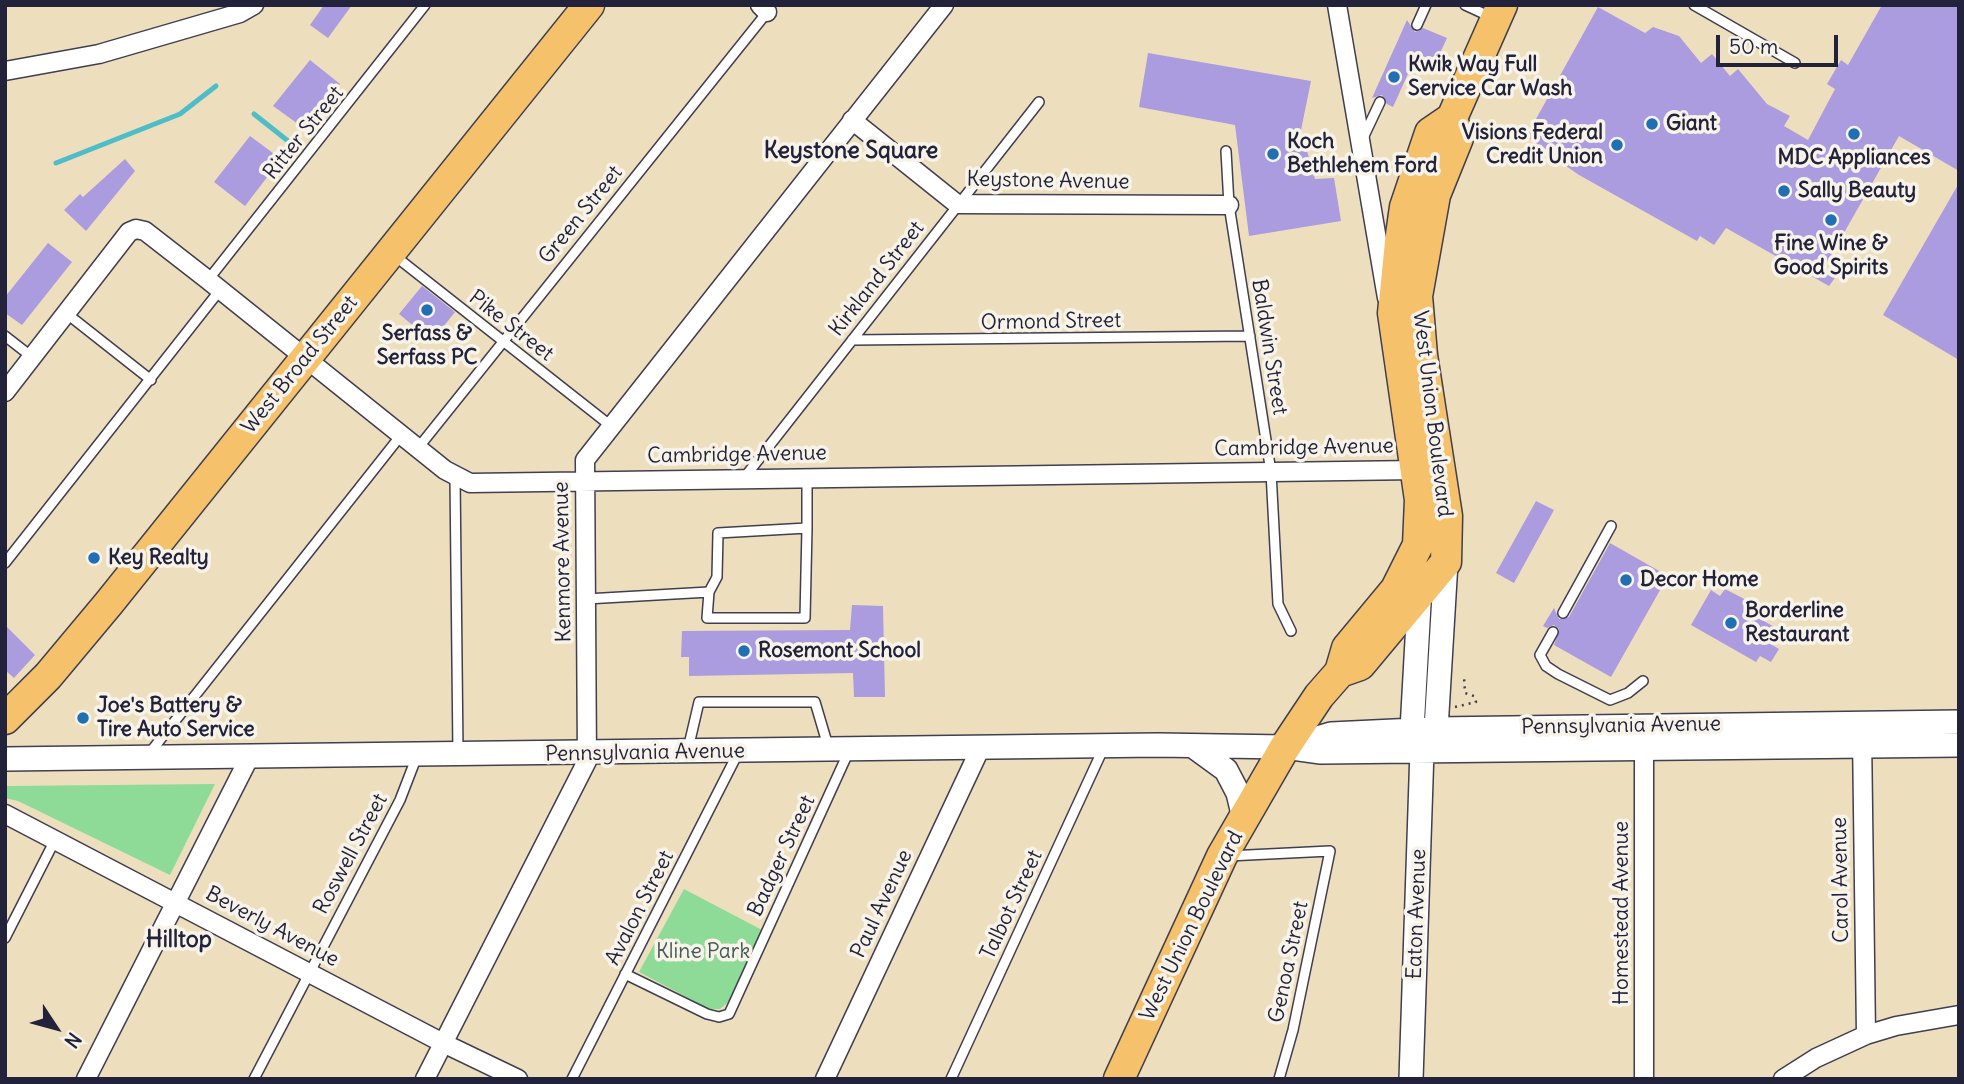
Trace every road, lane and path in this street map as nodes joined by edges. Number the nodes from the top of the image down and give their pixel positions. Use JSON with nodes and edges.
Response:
{"nodes":[{"id":1,"x":254,"y":5,"type":"edge"},
{"id":2,"x":425,"y":5,"type":"edge"},
{"id":3,"x":589,"y":5,"type":"edge"},
{"id":4,"x":944,"y":5,"type":"edge"},
{"id":5,"x":1336,"y":5,"type":"edge"},
{"id":6,"x":1426,"y":5,"type":"edge"},
{"id":7,"x":1465,"y":5,"type":"edge"},
{"id":8,"x":1694,"y":5,"type":"edge"},
{"id":9,"x":766,"y":7,"type":"edge"},
{"id":10,"x":1499,"y":12,"type":"edge"},
{"id":11,"x":1417,"y":25,"type":"dead end"},
{"id":12,"x":1795,"y":64,"type":"dead end"},
{"id":13,"x":5,"y":71,"type":"edge"},
{"id":14,"x":1039,"y":102,"type":"dead end"},
{"id":15,"x":1380,"y":102,"type":"dead end"},
{"id":16,"x":1452,"y":118,"type":"junction"},
{"id":17,"x":852,"y":120,"type":"junction"},
{"id":18,"x":1361,"y":144,"type":"junction"},
{"id":19,"x":1226,"y":150,"type":"dead end"},
{"id":20,"x":957,"y":204,"type":"junction"},
{"id":21,"x":1229,"y":205,"type":"junction"},
{"id":22,"x":391,"y":253,"type":"junction"},
{"id":23,"x":214,"y":285,"type":"junction"},
{"id":24,"x":66,"y":313,"type":"junction"},
{"id":25,"x":1393,"y":313,"type":"junction"},
{"id":26,"x":1250,"y":335,"type":"junction"},
{"id":27,"x":5,"y":336,"type":"edge"},
{"id":28,"x":852,"y":340,"type":"junction"},
{"id":29,"x":501,"y":342,"type":"junction"},
{"id":30,"x":32,"y":357,"type":"junction"},
{"id":31,"x":305,"y":357,"type":"junction"},
{"id":32,"x":151,"y":380,"type":"junction"},
{"id":33,"x":5,"y":392,"type":"edge"},
{"id":34,"x":611,"y":426,"type":"junction"},
{"id":35,"x":402,"y":434,"type":"junction"},
{"id":36,"x":418,"y":449,"type":"junction"},
{"id":37,"x":1417,"y":470,"type":"junction"},
{"id":38,"x":1271,"y":472,"type":"junction"},
{"id":39,"x":455,"y":476,"type":"junction"},
{"id":40,"x":807,"y":477,"type":"junction"},
{"id":41,"x":744,"y":478,"type":"junction"},
{"id":42,"x":585,"y":480,"type":"junction"},
{"id":43,"x":1611,"y":526,"type":"dead end"},
{"id":44,"x":807,"y":528,"type":"junction"},
{"id":45,"x":1418,"y":545,"type":"junction"},
{"id":46,"x":1446,"y":562,"type":"junction"},
{"id":47,"x":5,"y":563,"type":"edge"},
{"id":48,"x":709,"y":592,"type":"junction"},
{"id":49,"x":1420,"y":595,"type":"junction"},
{"id":50,"x":586,"y":599,"type":"junction"},
{"id":51,"x":1563,"y":613,"type":"dead end"},
{"id":52,"x":1291,"y":631,"type":"dead end"},
{"id":53,"x":1553,"y":632,"type":"dead end"},
{"id":54,"x":1340,"y":672,"type":"junction"},
{"id":55,"x":1464,"y":677,"type":"dead end"},
{"id":56,"x":1643,"y":681,"type":"dead end"},
{"id":57,"x":1449,"y":709,"type":"dead end"},
{"id":58,"x":5,"y":719,"type":"edge"},
{"id":59,"x":1959,"y":722,"type":"edge"},
{"id":60,"x":1436,"y":729,"type":"junction"},
{"id":61,"x":1862,"y":734,"type":"junction"},
{"id":62,"x":1417,"y":740,"type":"junction"},
{"id":63,"x":1959,"y":745,"type":"edge"},
{"id":64,"x":1193,"y":746,"type":"junction"},
{"id":65,"x":1104,"y":747,"type":"junction"},
{"id":66,"x":1284,"y":747,"type":"junction"},
{"id":67,"x":1644,"y":748,"type":"junction"},
{"id":68,"x":980,"y":749,"type":"junction"},
{"id":69,"x":839,"y":751,"type":"junction"},
{"id":70,"x":739,"y":752,"type":"junction"},
{"id":71,"x":687,"y":753,"type":"junction"},
{"id":72,"x":588,"y":754,"type":"junction"},
{"id":73,"x":458,"y":755,"type":"junction"},
{"id":74,"x":417,"y":756,"type":"junction"},
{"id":75,"x":249,"y":758,"type":"junction"},
{"id":76,"x":5,"y":759,"type":"edge"},
{"id":77,"x":145,"y":759,"type":"junction"},
{"id":78,"x":5,"y":814,"type":"edge"},
{"id":79,"x":1244,"y":818,"type":"junction"},
{"id":80,"x":55,"y":840,"type":"junction"},
{"id":81,"x":1222,"y":856,"type":"junction"},
{"id":82,"x":177,"y":903,"type":"junction"},
{"id":83,"x":5,"y":938,"type":"edge"},
{"id":84,"x":309,"y":972,"type":"junction"},
{"id":85,"x":625,"y":974,"type":"junction"},
{"id":86,"x":1959,"y":1015,"type":"edge"},
{"id":87,"x":1866,"y":1035,"type":"junction"},
{"id":88,"x":443,"y":1043,"type":"junction"},
{"id":89,"x":86,"y":1079,"type":"edge"},
{"id":90,"x":254,"y":1079,"type":"edge"},
{"id":91,"x":425,"y":1079,"type":"edge"},
{"id":92,"x":519,"y":1079,"type":"edge"},
{"id":93,"x":572,"y":1079,"type":"edge"},
{"id":94,"x":825,"y":1079,"type":"edge"},
{"id":95,"x":951,"y":1079,"type":"edge"},
{"id":96,"x":1119,"y":1079,"type":"edge"},
{"id":97,"x":1279,"y":1079,"type":"edge"},
{"id":98,"x":1411,"y":1079,"type":"edge"},
{"id":99,"x":1644,"y":1079,"type":"edge"},
{"id":100,"x":1783,"y":1079,"type":"edge"}],
"edges":[{"from":1,"to":13,"type":"street"},
{"from":2,"to":23,"type":"lane","name":"Ritter Street"},
{"from":3,"to":22,"type":"main road","name":"West Broad Street"},
{"from":4,"to":17,"type":"street","name":"Kenmore Avenue"},
{"from":5,"to":18,"type":"street"},
{"from":6,"to":11,"type":"lane"},
{"from":7,"to":10,"type":"lane"},
{"from":8,"to":12,"type":"lane"},
{"from":9,"to":29,"type":"lane","name":"Green Street"},
{"from":10,"to":16,"type":"main road","name":"West Union Boulevard"},
{"from":14,"to":20,"type":"lane","name":"Kirkland Street"},
{"from":15,"to":18,"type":"lane"},
{"from":16,"to":25,"type":"main road","name":"West Union Boulevard"},
{"from":16,"to":46,"type":"main road","name":"West Union Boulevard"},
{"from":17,"to":20,"type":"street","name":"Keystone Avenue"},
{"from":17,"to":34,"type":"street","name":"Kenmore Avenue"},
{"from":18,"to":25,"type":"street"},
{"from":19,"to":21,"type":"lane","name":"Baldwin Street"},
{"from":20,"to":21,"type":"street","name":"Keystone Avenue"},
{"from":20,"to":28,"type":"lane","name":"Kirkland Street"},
{"from":21,"to":26,"type":"lane","name":"Baldwin Street"},
{"from":22,"to":29,"type":"lane","name":"Pike Street"},
{"from":22,"to":31,"type":"main road","name":"West Broad Street"},
{"from":23,"to":24,"type":"street","name":"Cambridge Avenue"},
{"from":23,"to":31,"type":"street","name":"Cambridge Avenue"},
{"from":23,"to":32,"type":"lane","name":"Ritter Street"},
{"from":24,"to":30,"type":"street"},
{"from":24,"to":32,"type":"lane"},
{"from":25,"to":37,"type":"main road","name":"West Union Boulevard"},
{"from":26,"to":28,"type":"lane","name":"Ormond Street"},
{"from":26,"to":38,"type":"lane","name":"Baldwin Street"},
{"from":27,"to":30,"type":"lane"},
{"from":28,"to":41,"type":"lane","name":"Kirkland Street"},
{"from":29,"to":34,"type":"lane","name":"Pike Street"},
{"from":29,"to":36,"type":"lane","name":"Green Street"},
{"from":30,"to":33,"type":"street"},
{"from":31,"to":35,"type":"street","name":"Cambridge Avenue"},
{"from":31,"to":58,"type":"main road","name":"West Broad Street"},
{"from":32,"to":47,"type":"lane","name":"Ritter Street"},
{"from":34,"to":42,"type":"street","name":"Kenmore Avenue"},
{"from":35,"to":36,"type":"street","name":"Cambridge Avenue"},
{"from":35,"to":77,"type":"lane"},
{"from":36,"to":39,"type":"street","name":"Cambridge Avenue"},
{"from":37,"to":38,"type":"street","name":"Cambridge Avenue"},
{"from":37,"to":45,"type":"main road","name":"West Union Boulevard"},
{"from":38,"to":40,"type":"street","name":"Cambridge Avenue"},
{"from":38,"to":52,"type":"lane","name":"Baldwin Street"},
{"from":39,"to":42,"type":"street","name":"Cambridge Avenue"},
{"from":39,"to":73,"type":"lane"},
{"from":40,"to":41,"type":"street","name":"Cambridge Avenue"},
{"from":40,"to":44,"type":"lane"},
{"from":41,"to":42,"type":"street","name":"Cambridge Avenue"},
{"from":42,"to":50,"type":"street","name":"Kenmore Avenue"},
{"from":43,"to":51,"type":"lane"},
{"from":44,"to":48,"type":"lane"},
{"from":44,"to":48,"type":"lane"},
{"from":45,"to":49,"type":"street","name":"Eaton Avenue"},
{"from":45,"to":54,"type":"main road","name":"West Union Boulevard"},
{"from":46,"to":49,"type":"main road","name":"West Union Boulevard"},
{"from":46,"to":60,"type":"street"},
{"from":48,"to":50,"type":"lane"},
{"from":49,"to":54,"type":"main road","name":"West Union Boulevard"},
{"from":49,"to":62,"type":"street","name":"Eaton Avenue"},
{"from":50,"to":72,"type":"street","name":"Kenmore Avenue"},
{"from":53,"to":56,"type":"lane"},
{"from":54,"to":66,"type":"main road","name":"West Union Boulevard"},
{"from":55,"to":57,"type":"path"},
{"from":59,"to":61,"type":"street","name":"Pennsylvania Avenue"},
{"from":60,"to":61,"type":"street","name":"Pennsylvania Avenue"},
{"from":60,"to":62,"type":"street"},
{"from":61,"to":63,"type":"street","name":"Pennsylvania Avenue"},
{"from":61,"to":67,"type":"street","name":"Pennsylvania Avenue"},
{"from":61,"to":87,"type":"street","name":"Carol Avenue"},
{"from":62,"to":66,"type":"street","name":"Pennsylvania Avenue"},
{"from":62,"to":67,"type":"street","name":"Pennsylvania Avenue"},
{"from":62,"to":98,"type":"street","name":"Eaton Avenue"},
{"from":64,"to":65,"type":"street","name":"Pennsylvania Avenue"},
{"from":64,"to":66,"type":"street","name":"Pennsylvania Avenue"},
{"from":64,"to":79,"type":"street"},
{"from":65,"to":68,"type":"street","name":"Pennsylvania Avenue"},
{"from":65,"to":95,"type":"lane","name":"Talbot Street"},
{"from":66,"to":79,"type":"main road","name":"West Union Boulevard"},
{"from":67,"to":99,"type":"street","name":"Homestead Avenue"},
{"from":68,"to":69,"type":"street","name":"Pennsylvania Avenue"},
{"from":68,"to":94,"type":"street","name":"Paul Avenue"},
{"from":69,"to":70,"type":"street","name":"Pennsylvania Avenue"},
{"from":69,"to":71,"type":"lane"},
{"from":69,"to":85,"type":"lane","name":"Badger Street"},
{"from":70,"to":71,"type":"street","name":"Pennsylvania Avenue"},
{"from":70,"to":85,"type":"lane","name":"Avalon Street"},
{"from":71,"to":72,"type":"street","name":"Pennsylvania Avenue"},
{"from":72,"to":73,"type":"street","name":"Pennsylvania Avenue"},
{"from":72,"to":88,"type":"street","name":"Kenmore Avenue"},
{"from":73,"to":74,"type":"street","name":"Pennsylvania Avenue"},
{"from":74,"to":75,"type":"street","name":"Pennsylvania Avenue"},
{"from":74,"to":84,"type":"lane","name":"Roswell Street"},
{"from":75,"to":77,"type":"street","name":"Pennsylvania Avenue"},
{"from":75,"to":82,"type":"street"},
{"from":76,"to":77,"type":"street","name":"Pennsylvania Avenue"},
{"from":78,"to":80,"type":"street","name":"Beverly Avenue"},
{"from":79,"to":81,"type":"main road","name":"West Union Boulevard"},
{"from":80,"to":82,"type":"street","name":"Beverly Avenue"},
{"from":80,"to":83,"type":"lane"},
{"from":81,"to":96,"type":"main road","name":"West Union Boulevard"},
{"from":81,"to":97,"type":"lane","name":"Genoa Street"},
{"from":82,"to":84,"type":"street","name":"Beverly Avenue"},
{"from":82,"to":89,"type":"street"},
{"from":84,"to":88,"type":"street","name":"Beverly Avenue"},
{"from":84,"to":90,"type":"lane","name":"Roswell Street"},
{"from":85,"to":93,"type":"lane","name":"Avalon Street"},
{"from":86,"to":87,"type":"street"},
{"from":87,"to":100,"type":"street"},
{"from":88,"to":91,"type":"street","name":"Kenmore Avenue"},
{"from":88,"to":92,"type":"street","name":"Beverly Avenue"}]}
